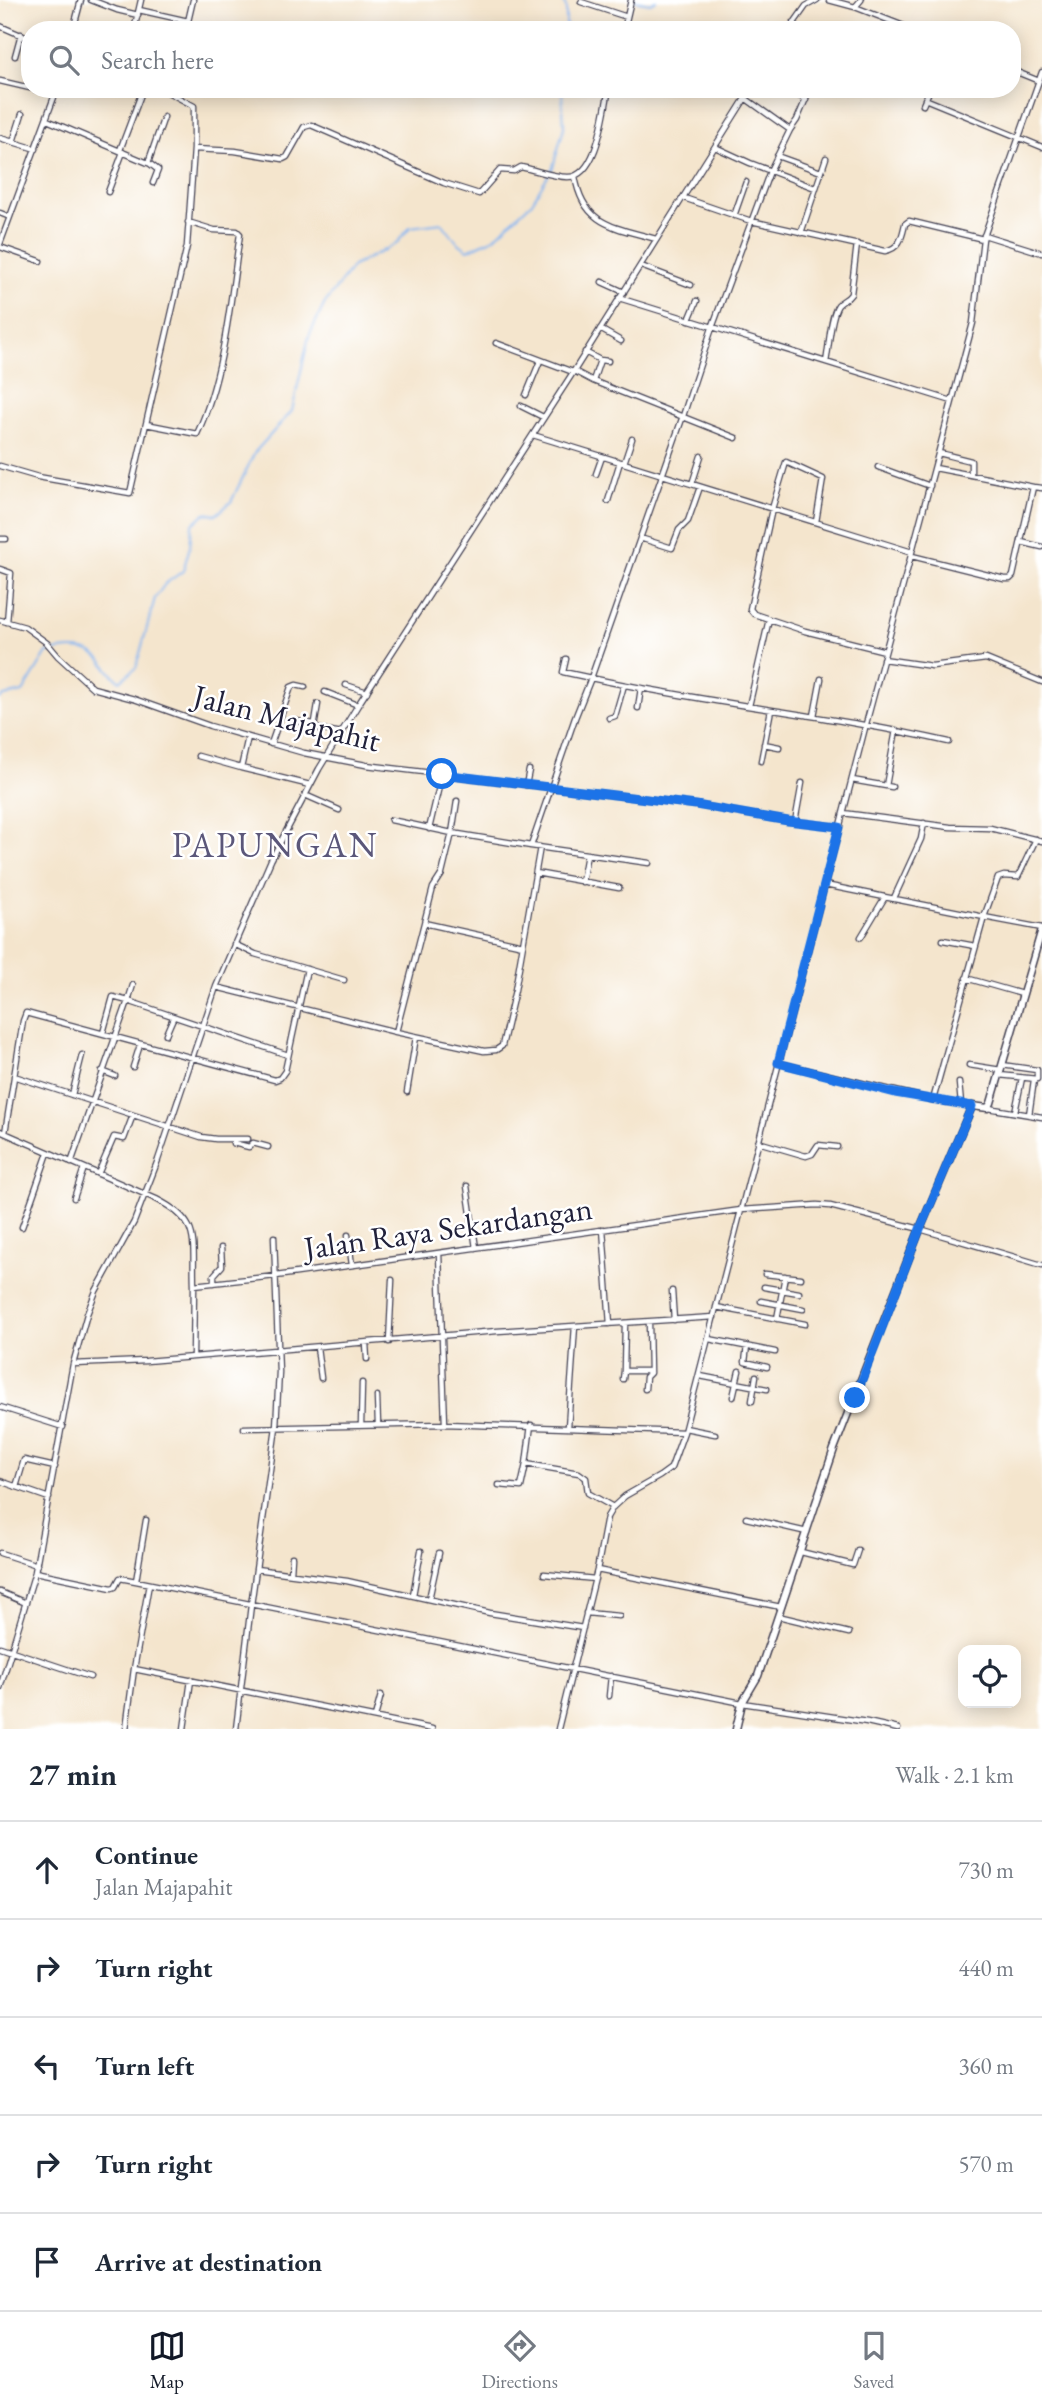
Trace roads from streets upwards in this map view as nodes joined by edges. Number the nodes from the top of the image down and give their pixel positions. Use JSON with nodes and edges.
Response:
{"nodes":[{"id":1,"x":80,"y":0,"type":"edge"},
{"id":2,"x":91,"y":0,"type":"edge"},
{"id":3,"x":141,"y":0,"type":"edge"},
{"id":4,"x":193,"y":0,"type":"edge"},
{"id":5,"x":631,"y":0,"type":"edge"},
{"id":6,"x":817,"y":0,"type":"edge"},
{"id":7,"x":829,"y":0,"type":"edge"},
{"id":8,"x":861,"y":0,"type":"edge"},
{"id":9,"x":581,"y":2,"type":"dead end"},
{"id":10,"x":855,"y":7,"type":"junction"},
{"id":11,"x":138,"y":13,"type":"junction"},
{"id":12,"x":627,"y":17,"type":"junction"},
{"id":13,"x":75,"y":21,"type":"edge"},
{"id":14,"x":136,"y":21,"type":"edge"},
{"id":15,"x":188,"y":21,"type":"joint"},
{"id":16,"x":626,"y":21,"type":"edge"},
{"id":17,"x":795,"y":21,"type":"edge"},
{"id":18,"x":891,"y":21,"type":"edge"},
{"id":19,"x":0,"y":26,"type":"edge"},
{"id":20,"x":21,"y":34,"type":"joint"},
{"id":21,"x":15,"y":56,"type":"dead end"},
{"id":22,"x":1042,"y":72,"type":"edge"},
{"id":23,"x":1021,"y":73,"type":"edge"},
{"id":24,"x":1040,"y":80,"type":"edge"},
{"id":25,"x":0,"y":81,"type":"edge"},
{"id":26,"x":21,"y":86,"type":"edge"},
{"id":27,"x":54,"y":98,"type":"edge"},
{"id":28,"x":140,"y":98,"type":"edge"},
{"id":29,"x":182,"y":98,"type":"edge"},
{"id":30,"x":607,"y":98,"type":"edge"},
{"id":31,"x":803,"y":98,"type":"edge"},
{"id":32,"x":745,"y":99,"type":"joint"},
{"id":33,"x":925,"y":99,"type":"joint"},
{"id":34,"x":806,"y":100,"type":"joint"},
{"id":35,"x":923,"y":105,"type":"dead end"},
{"id":36,"x":22,"y":114,"type":"dead end"},
{"id":37,"x":164,"y":117,"type":"dead end"},
{"id":38,"x":47,"y":120,"type":"junction"},
{"id":39,"x":790,"y":130,"type":"junction"},
{"id":40,"x":1018,"y":137,"type":"junction"},
{"id":41,"x":0,"y":138,"type":"edge"},
{"id":42,"x":13,"y":142,"type":"junction"},
{"id":43,"x":715,"y":147,"type":"junction"},
{"id":44,"x":1042,"y":147,"type":"edge"},
{"id":45,"x":36,"y":149,"type":"junction"},
{"id":46,"x":194,"y":149,"type":"junction"},
{"id":47,"x":121,"y":151,"type":"junction"},
{"id":48,"x":777,"y":156,"type":"junction"},
{"id":49,"x":826,"y":158,"type":"dead end"},
{"id":50,"x":149,"y":163,"type":"junction"},
{"id":51,"x":770,"y":171,"type":"junction"},
{"id":52,"x":821,"y":172,"type":"junction"},
{"id":53,"x":575,"y":176,"type":"junction"},
{"id":54,"x":747,"y":182,"type":"dead end"},
{"id":55,"x":153,"y":183,"type":"dead end"},
{"id":56,"x":815,"y":188,"type":"junction"},
{"id":57,"x":108,"y":192,"type":"dead end"},
{"id":58,"x":684,"y":198,"type":"junction"},
{"id":59,"x":0,"y":213,"type":"edge"},
{"id":60,"x":734,"y":216,"type":"junction"},
{"id":61,"x":10,"y":217,"type":"junction"},
{"id":62,"x":751,"y":221,"type":"junction"},
{"id":63,"x":188,"y":222,"type":"junction"},
{"id":64,"x":801,"y":233,"type":"junction"},
{"id":65,"x":984,"y":237,"type":"junction"},
{"id":66,"x":656,"y":240,"type":"junction"},
{"id":67,"x":857,"y":244,"type":"junction"},
{"id":68,"x":0,"y":246,"type":"edge"},
{"id":69,"x":1042,"y":253,"type":"edge"},
{"id":70,"x":40,"y":261,"type":"dead end"},
{"id":71,"x":641,"y":266,"type":"junction"},
{"id":72,"x":602,"y":282,"type":"dead end"},
{"id":73,"x":691,"y":285,"type":"dead end"},
{"id":74,"x":624,"y":292,"type":"junction"},
{"id":75,"x":619,"y":298,"type":"junction"},
{"id":76,"x":697,"y":301,"type":"dead end"},
{"id":77,"x":689,"y":320,"type":"junction"},
{"id":78,"x":712,"y":328,"type":"junction"},
{"id":79,"x":600,"y":329,"type":"junction"},
{"id":80,"x":621,"y":341,"type":"dead end"},
{"id":81,"x":496,"y":343,"type":"dead end"},
{"id":82,"x":585,"y":352,"type":"junction"},
{"id":83,"x":600,"y":360,"type":"junction"},
{"id":84,"x":540,"y":361,"type":"junction"},
{"id":85,"x":608,"y":361,"type":"dead end"},
{"id":86,"x":826,"y":362,"type":"junction"},
{"id":87,"x":574,"y":371,"type":"junction"},
{"id":88,"x":593,"y":380,"type":"junction"},
{"id":89,"x":526,"y":395,"type":"dead end"},
{"id":90,"x":952,"y":401,"type":"junction"},
{"id":91,"x":521,"y":405,"type":"dead end"},
{"id":92,"x":683,"y":416,"type":"junction"},
{"id":93,"x":543,"y":417,"type":"junction"},
{"id":94,"x":146,"y":424,"type":"junction"},
{"id":95,"x":533,"y":435,"type":"junction"},
{"id":96,"x":736,"y":438,"type":"dead end"},
{"id":97,"x":632,"y":439,"type":"dead end"},
{"id":98,"x":939,"y":453,"type":"junction"},
{"id":99,"x":701,"y":456,"type":"dead end"},
{"id":100,"x":602,"y":457,"type":"junction"},
{"id":101,"x":622,"y":463,"type":"junction"},
{"id":102,"x":0,"y":466,"type":"edge"},
{"id":103,"x":878,"y":467,"type":"dead end"},
{"id":104,"x":935,"y":468,"type":"junction"},
{"id":105,"x":596,"y":474,"type":"dead end"},
{"id":106,"x":663,"y":475,"type":"junction"},
{"id":107,"x":971,"y":475,"type":"junction"},
{"id":108,"x":692,"y":484,"type":"junction"},
{"id":109,"x":700,"y":486,"type":"junction"},
{"id":110,"x":930,"y":486,"type":"junction"},
{"id":111,"x":1032,"y":487,"type":"junction"},
{"id":112,"x":1042,"y":488,"type":"edge"},
{"id":113,"x":608,"y":500,"type":"dead end"},
{"id":114,"x":772,"y":509,"type":"junction"},
{"id":115,"x":816,"y":522,"type":"junction"},
{"id":116,"x":640,"y":538,"type":"junction"},
{"id":117,"x":1021,"y":542,"type":"junction"},
{"id":118,"x":1042,"y":547,"type":"edge"},
{"id":119,"x":912,"y":554,"type":"junction"},
{"id":120,"x":0,"y":569,"type":"edge"},
{"id":121,"x":769,"y":618,"type":"junction"},
{"id":122,"x":0,"y":620,"type":"edge"},
{"id":123,"x":7,"y":622,"type":"junction"},
{"id":124,"x":885,"y":651,"type":"junction"},
{"id":125,"x":566,"y":659,"type":"dead end"},
{"id":126,"x":883,"y":659,"type":"junction"},
{"id":127,"x":591,"y":678,"type":"junction"},
{"id":128,"x":821,"y":678,"type":"dead end"},
{"id":129,"x":1042,"y":682,"type":"edge"},
{"id":130,"x":346,"y":685,"type":"dead end"},
{"id":131,"x":624,"y":685,"type":"junction"},
{"id":132,"x":305,"y":687,"type":"dead end"},
{"id":133,"x":641,"y":688,"type":"junction"},
{"id":134,"x":325,"y":692,"type":"dead end"},
{"id":135,"x":367,"y":692,"type":"junction"},
{"id":136,"x":318,"y":704,"type":"dead end"},
{"id":137,"x":358,"y":705,"type":"junction"},
{"id":138,"x":749,"y":706,"type":"junction"},
{"id":139,"x":638,"y":708,"type":"dead end"},
{"id":140,"x":771,"y":710,"type":"junction"},
{"id":141,"x":814,"y":716,"type":"junction"},
{"id":142,"x":609,"y":718,"type":"dead end"},
{"id":143,"x":296,"y":721,"type":"dead end"},
{"id":144,"x":314,"y":724,"type":"junction"},
{"id":145,"x":866,"y":724,"type":"junction"},
{"id":146,"x":896,"y":730,"type":"junction"},
{"id":147,"x":342,"y":733,"type":"junction"},
{"id":148,"x":248,"y":737,"type":"junction"},
{"id":149,"x":949,"y":742,"type":"dead end"},
{"id":150,"x":271,"y":744,"type":"junction"},
{"id":151,"x":764,"y":744,"type":"junction"},
{"id":152,"x":779,"y":747,"type":"dead end"},
{"id":153,"x":198,"y":756,"type":"dead end"},
{"id":154,"x":327,"y":757,"type":"junction"},
{"id":155,"x":761,"y":761,"type":"dead end"},
{"id":156,"x":241,"y":768,"type":"junction"},
{"id":157,"x":529,"y":770,"type":"dead end"},
{"id":158,"x":442,"y":774,"type":"junction"},
{"id":159,"x":852,"y":780,"type":"junction"},
{"id":160,"x":802,"y":783,"type":"dead end"},
{"id":161,"x":310,"y":785,"type":"junction"},
{"id":162,"x":526,"y":785,"type":"junction"},
{"id":163,"x":551,"y":788,"type":"junction"},
{"id":164,"x":305,"y":795,"type":"junction"},
{"id":165,"x":457,"y":802,"type":"dead end"},
{"id":166,"x":339,"y":810,"type":"dead end"},
{"id":167,"x":843,"y":813,"type":"junction"},
{"id":168,"x":391,"y":820,"type":"dead end"},
{"id":169,"x":795,"y":822,"type":"junction"},
{"id":170,"x":924,"y":823,"type":"junction"},
{"id":171,"x":839,"y":827,"type":"junction"},
{"id":172,"x":429,"y":829,"type":"junction"},
{"id":173,"x":452,"y":833,"type":"junction"},
{"id":174,"x":1039,"y":840,"type":"edge"},
{"id":175,"x":531,"y":846,"type":"junction"},
{"id":176,"x":540,"y":847,"type":"junction"},
{"id":177,"x":587,"y":854,"type":"junction"},
{"id":178,"x":649,"y":863,"type":"dead end"},
{"id":179,"x":536,"y":873,"type":"junction"},
{"id":180,"x":582,"y":882,"type":"junction"},
{"id":181,"x":825,"y":885,"type":"junction"},
{"id":182,"x":620,"y":888,"type":"dead end"},
{"id":183,"x":885,"y":897,"type":"junction"},
{"id":184,"x":894,"y":898,"type":"junction"},
{"id":185,"x":984,"y":917,"type":"junction"},
{"id":186,"x":424,"y":923,"type":"junction"},
{"id":187,"x":1042,"y":928,"type":"edge"},
{"id":188,"x":861,"y":937,"type":"dead end"},
{"id":189,"x":943,"y":940,"type":"dead end"},
{"id":190,"x":234,"y":944,"type":"junction"},
{"id":191,"x":523,"y":945,"type":"junction"},
{"id":192,"x":975,"y":946,"type":"junction"},
{"id":193,"x":307,"y":969,"type":"junction"},
{"id":194,"x":966,"y":978,"type":"junction"},
{"id":195,"x":344,"y":980,"type":"dead end"},
{"id":196,"x":133,"y":985,"type":"dead end"},
{"id":197,"x":216,"y":987,"type":"junction"},
{"id":198,"x":1022,"y":994,"type":"junction"},
{"id":199,"x":128,"y":1001,"type":"junction"},
{"id":200,"x":297,"y":1008,"type":"junction"},
{"id":201,"x":173,"y":1018,"type":"junction"},
{"id":202,"x":202,"y":1027,"type":"junction"},
{"id":203,"x":396,"y":1032,"type":"junction"},
{"id":204,"x":103,"y":1033,"type":"junction"},
{"id":205,"x":166,"y":1034,"type":"dead end"},
{"id":206,"x":115,"y":1037,"type":"junction"},
{"id":207,"x":416,"y":1037,"type":"junction"},
{"id":208,"x":141,"y":1045,"type":"junction"},
{"id":209,"x":82,"y":1055,"type":"dead end"},
{"id":210,"x":288,"y":1055,"type":"junction"},
{"id":211,"x":191,"y":1057,"type":"junction"},
{"id":212,"x":778,"y":1063,"type":"junction"},
{"id":213,"x":969,"y":1065,"type":"dead end"},
{"id":214,"x":133,"y":1067,"type":"dead end"},
{"id":215,"x":1001,"y":1070,"type":"junction"},
{"id":216,"x":102,"y":1071,"type":"junction"},
{"id":217,"x":14,"y":1076,"type":"junction"},
{"id":218,"x":115,"y":1076,"type":"dead end"},
{"id":219,"x":1022,"y":1078,"type":"junction"},
{"id":220,"x":1034,"y":1080,"type":"junction"},
{"id":221,"x":959,"y":1083,"type":"dead end"},
{"id":222,"x":407,"y":1092,"type":"dead end"},
{"id":223,"x":72,"y":1095,"type":"junction"},
{"id":224,"x":933,"y":1100,"type":"junction"},
{"id":225,"x":91,"y":1102,"type":"junction"},
{"id":226,"x":961,"y":1104,"type":"junction"},
{"id":227,"x":972,"y":1106,"type":"junction"},
{"id":228,"x":988,"y":1108,"type":"junction"},
{"id":229,"x":1015,"y":1112,"type":"junction"},
{"id":230,"x":133,"y":1115,"type":"junction"},
{"id":231,"x":1029,"y":1115,"type":"junction"},
{"id":232,"x":1042,"y":1117,"type":"edge"},
{"id":233,"x":168,"y":1127,"type":"junction"},
{"id":234,"x":2,"y":1133,"type":"edge"},
{"id":235,"x":248,"y":1139,"type":"dead end"},
{"id":236,"x":758,"y":1142,"type":"junction"},
{"id":237,"x":233,"y":1143,"type":"dead end"},
{"id":238,"x":268,"y":1147,"type":"dead end"},
{"id":239,"x":837,"y":1147,"type":"dead end"},
{"id":240,"x":48,"y":1153,"type":"junction"},
{"id":241,"x":71,"y":1163,"type":"junction"},
{"id":242,"x":84,"y":1168,"type":"junction"},
{"id":243,"x":98,"y":1174,"type":"junction"},
{"id":244,"x":467,"y":1186,"type":"dead end"},
{"id":245,"x":146,"y":1194,"type":"junction"},
{"id":246,"x":74,"y":1198,"type":"dead end"},
{"id":247,"x":741,"y":1210,"type":"junction"},
{"id":248,"x":22,"y":1227,"type":"dead end"},
{"id":249,"x":603,"y":1229,"type":"junction"},
{"id":250,"x":920,"y":1229,"type":"junction"},
{"id":251,"x":348,"y":1236,"type":"dead end"},
{"id":252,"x":274,"y":1237,"type":"dead end"},
{"id":253,"x":221,"y":1248,"type":"dead end"},
{"id":254,"x":476,"y":1248,"type":"junction"},
{"id":255,"x":439,"y":1254,"type":"junction"},
{"id":256,"x":352,"y":1265,"type":"junction"},
{"id":257,"x":1042,"y":1265,"type":"edge"},
{"id":258,"x":765,"y":1274,"type":"dead end"},
{"id":259,"x":276,"y":1276,"type":"junction"},
{"id":260,"x":785,"y":1276,"type":"junction"},
{"id":261,"x":801,"y":1279,"type":"dead end"},
{"id":262,"x":392,"y":1280,"type":"dead end"},
{"id":263,"x":214,"y":1283,"type":"junction"},
{"id":264,"x":194,"y":1285,"type":"junction"},
{"id":265,"x":764,"y":1287,"type":"dead end"},
{"id":266,"x":782,"y":1290,"type":"junction"},
{"id":267,"x":672,"y":1291,"type":"dead end"},
{"id":268,"x":799,"y":1293,"type":"dead end"},
{"id":269,"x":761,"y":1301,"type":"dead end"},
{"id":270,"x":780,"y":1304,"type":"junction"},
{"id":271,"x":716,"y":1307,"type":"junction"},
{"id":272,"x":803,"y":1309,"type":"dead end"},
{"id":273,"x":714,"y":1317,"type":"junction"},
{"id":274,"x":777,"y":1319,"type":"junction"},
{"id":275,"x":674,"y":1320,"type":"junction"},
{"id":276,"x":649,"y":1322,"type":"junction"},
{"id":277,"x":610,"y":1324,"type":"junction"},
{"id":278,"x":625,"y":1324,"type":"junction"},
{"id":279,"x":804,"y":1324,"type":"dead end"},
{"id":280,"x":575,"y":1326,"type":"junction"},
{"id":281,"x":442,"y":1336,"type":"junction"},
{"id":282,"x":709,"y":1339,"type":"junction"},
{"id":283,"x":389,"y":1342,"type":"junction"},
{"id":284,"x":366,"y":1343,"type":"junction"},
{"id":285,"x":747,"y":1346,"type":"junction"},
{"id":286,"x":317,"y":1347,"type":"junction"},
{"id":287,"x":278,"y":1350,"type":"junction"},
{"id":288,"x":775,"y":1352,"type":"dead end"},
{"id":289,"x":193,"y":1357,"type":"junction"},
{"id":290,"x":367,"y":1359,"type":"dead end"},
{"id":291,"x":73,"y":1364,"type":"junction"},
{"id":292,"x":767,"y":1367,"type":"dead end"},
{"id":293,"x":624,"y":1371,"type":"junction"},
{"id":294,"x":650,"y":1371,"type":"junction"},
{"id":295,"x":739,"y":1371,"type":"dead end"},
{"id":296,"x":700,"y":1376,"type":"junction"},
{"id":297,"x":756,"y":1376,"type":"dead end"},
{"id":298,"x":321,"y":1378,"type":"dead end"},
{"id":299,"x":623,"y":1379,"type":"dead end"},
{"id":300,"x":362,"y":1382,"type":"dead end"},
{"id":301,"x":736,"y":1383,"type":"junction"},
{"id":302,"x":754,"y":1386,"type":"junction"},
{"id":303,"x":645,"y":1389,"type":"dead end"},
{"id":304,"x":767,"y":1389,"type":"dead end"},
{"id":305,"x":377,"y":1396,"type":"dead end"},
{"id":306,"x":733,"y":1397,"type":"dead end"},
{"id":307,"x":751,"y":1401,"type":"dead end"},
{"id":308,"x":0,"y":1407,"type":"edge"},
{"id":309,"x":445,"y":1424,"type":"junction"},
{"id":310,"x":361,"y":1425,"type":"junction"},
{"id":311,"x":378,"y":1425,"type":"junction"},
{"id":312,"x":531,"y":1426,"type":"junction"},
{"id":313,"x":63,"y":1427,"type":"junction"},
{"id":314,"x":276,"y":1427,"type":"junction"},
{"id":315,"x":568,"y":1427,"type":"junction"},
{"id":316,"x":244,"y":1429,"type":"dead end"},
{"id":317,"x":685,"y":1430,"type":"junction"},
{"id":318,"x":715,"y":1434,"type":"dead end"},
{"id":319,"x":526,"y":1464,"type":"junction"},
{"id":320,"x":55,"y":1467,"type":"junction"},
{"id":321,"x":0,"y":1481,"type":"edge"},
{"id":322,"x":499,"y":1485,"type":"dead end"},
{"id":323,"x":16,"y":1488,"type":"junction"},
{"id":324,"x":49,"y":1498,"type":"junction"},
{"id":325,"x":612,"y":1507,"type":"junction"},
{"id":326,"x":746,"y":1518,"type":"dead end"},
{"id":327,"x":146,"y":1520,"type":"dead end"},
{"id":328,"x":808,"y":1532,"type":"junction"},
{"id":329,"x":858,"y":1550,"type":"dead end"},
{"id":330,"x":421,"y":1551,"type":"dead end"},
{"id":331,"x":801,"y":1552,"type":"junction"},
{"id":332,"x":0,"y":1553,"type":"edge"},
{"id":333,"x":439,"y":1553,"type":"dead end"},
{"id":334,"x":292,"y":1557,"type":"dead end"},
{"id":335,"x":37,"y":1565,"type":"junction"},
{"id":336,"x":256,"y":1569,"type":"junction"},
{"id":337,"x":597,"y":1570,"type":"junction"},
{"id":338,"x":35,"y":1572,"type":"junction"},
{"id":339,"x":290,"y":1573,"type":"junction"},
{"id":340,"x":544,"y":1574,"type":"dead end"},
{"id":341,"x":594,"y":1579,"type":"junction"},
{"id":342,"x":136,"y":1581,"type":"junction"},
{"id":343,"x":149,"y":1584,"type":"junction"},
{"id":344,"x":0,"y":1592,"type":"edge"},
{"id":345,"x":412,"y":1595,"type":"junction"},
{"id":346,"x":429,"y":1599,"type":"junction"},
{"id":347,"x":26,"y":1603,"type":"junction"},
{"id":348,"x":251,"y":1605,"type":"junction"},
{"id":349,"x":781,"y":1608,"type":"junction"},
{"id":350,"x":586,"y":1613,"type":"junction"},
{"id":351,"x":619,"y":1616,"type":"dead end"},
{"id":352,"x":778,"y":1616,"type":"junction"},
{"id":353,"x":583,"y":1628,"type":"junction"},
{"id":354,"x":849,"y":1633,"type":"dead end"},
{"id":355,"x":0,"y":1647,"type":"edge"},
{"id":356,"x":12,"y":1651,"type":"junction"},
{"id":357,"x":573,"y":1668,"type":"junction"},
{"id":358,"x":134,"y":1669,"type":"junction"},
{"id":359,"x":90,"y":1676,"type":"dead end"},
{"id":360,"x":611,"y":1676,"type":"junction"},
{"id":361,"x":191,"y":1679,"type":"junction"},
{"id":362,"x":0,"y":1688,"type":"edge"},
{"id":363,"x":243,"y":1690,"type":"junction"},
{"id":364,"x":381,"y":1695,"type":"dead end"},
{"id":365,"x":608,"y":1696,"type":"dead end"},
{"id":366,"x":742,"y":1703,"type":"junction"},
{"id":367,"x":375,"y":1717,"type":"junction"},
{"id":368,"x":867,"y":1721,"type":"junction"},
{"id":369,"x":127,"y":1729,"type":"edge"},
{"id":370,"x":184,"y":1729,"type":"edge"},
{"id":371,"x":236,"y":1729,"type":"edge"},
{"id":372,"x":432,"y":1729,"type":"edge"},
{"id":373,"x":558,"y":1729,"type":"edge"},
{"id":374,"x":736,"y":1729,"type":"edge"},
{"id":375,"x":866,"y":1729,"type":"edge"},
{"id":376,"x":898,"y":1729,"type":"edge"}],
"edges":[{"from":1,"to":13,"type":"street"},
{"from":2,"to":11,"type":"street"},
{"from":3,"to":11,"type":"street"},
{"from":4,"to":15,"type":"street"},
{"from":5,"to":12,"type":"street"},
{"from":6,"to":17,"type":"street"},
{"from":7,"to":10,"type":"street"},
{"from":8,"to":10,"type":"street"},
{"from":9,"to":12,"type":"street"},
{"from":10,"to":18,"type":"street"},
{"from":11,"to":14,"type":"street"},
{"from":11,"to":15,"type":"street"},
{"from":12,"to":16,"type":"street"},
{"from":19,"to":20,"type":"street"},
{"from":20,"to":21,"type":"street"},
{"from":22,"to":24,"type":"street"},
{"from":23,"to":24,"type":"street"},
{"from":24,"to":40,"type":"street"},
{"from":25,"to":26,"type":"street"},
{"from":27,"to":38,"type":"street"},
{"from":28,"to":47,"type":"street"},
{"from":29,"to":46,"type":"street"},
{"from":30,"to":53,"type":"street"},
{"from":31,"to":34,"type":"street"},
{"from":32,"to":39,"type":"street"},
{"from":32,"to":43,"type":"street"},
{"from":33,"to":35,"type":"street"},
{"from":33,"to":40,"type":"street"},
{"from":34,"to":39,"type":"street"},
{"from":36,"to":42,"type":"street"},
{"from":37,"to":50,"type":"street"},
{"from":38,"to":45,"type":"street"},
{"from":38,"to":47,"type":"street"},
{"from":39,"to":48,"type":"street"},
{"from":40,"to":44,"type":"street"},
{"from":40,"to":65,"type":"street"},
{"from":41,"to":42,"type":"street"},
{"from":42,"to":45,"type":"street"},
{"from":43,"to":51,"type":"street"},
{"from":43,"to":58,"type":"street"},
{"from":45,"to":61,"type":"street"},
{"from":46,"to":53,"type":"street"},
{"from":46,"to":63,"type":"street"},
{"from":47,"to":50,"type":"street"},
{"from":47,"to":57,"type":"street"},
{"from":48,"to":51,"type":"street"},
{"from":48,"to":52,"type":"street"},
{"from":49,"to":52,"type":"street"},
{"from":50,"to":55,"type":"street"},
{"from":51,"to":56,"type":"street"},
{"from":51,"to":62,"type":"street"},
{"from":52,"to":56,"type":"street"},
{"from":53,"to":66,"type":"street"},
{"from":54,"to":60,"type":"street"},
{"from":56,"to":64,"type":"street"},
{"from":58,"to":60,"type":"street"},
{"from":58,"to":66,"type":"street"},
{"from":59,"to":61,"type":"street"},
{"from":60,"to":62,"type":"street"},
{"from":61,"to":68,"type":"street"},
{"from":62,"to":64,"type":"street"},
{"from":62,"to":78,"type":"street"},
{"from":63,"to":94,"type":"street"},
{"from":63,"to":94,"type":"street"},
{"from":64,"to":67,"type":"street"},
{"from":65,"to":67,"type":"street"},
{"from":65,"to":69,"type":"street"},
{"from":65,"to":90,"type":"street"},
{"from":66,"to":71,"type":"street"},
{"from":67,"to":86,"type":"street"},
{"from":68,"to":70,"type":"street"},
{"from":71,"to":73,"type":"street"},
{"from":71,"to":74,"type":"street"},
{"from":72,"to":74,"type":"street"},
{"from":74,"to":75,"type":"street"},
{"from":75,"to":77,"type":"street"},
{"from":75,"to":79,"type":"street"},
{"from":76,"to":77,"type":"street"},
{"from":77,"to":78,"type":"street"},
{"from":78,"to":86,"type":"street"},
{"from":78,"to":92,"type":"street"},
{"from":79,"to":80,"type":"street"},
{"from":79,"to":82,"type":"street"},
{"from":81,"to":84,"type":"street"},
{"from":82,"to":83,"type":"street"},
{"from":82,"to":87,"type":"street"},
{"from":83,"to":85,"type":"street"},
{"from":83,"to":88,"type":"street"},
{"from":84,"to":87,"type":"street"},
{"from":84,"to":89,"type":"street"},
{"from":86,"to":90,"type":"street"},
{"from":87,"to":88,"type":"street"},
{"from":87,"to":93,"type":"street"},
{"from":88,"to":92,"type":"street"},
{"from":90,"to":98,"type":"street"},
{"from":91,"to":93,"type":"street"},
{"from":92,"to":96,"type":"street"},
{"from":92,"to":106,"type":"street"},
{"from":93,"to":95,"type":"street"},
{"from":94,"to":102,"type":"street"},
{"from":95,"to":100,"type":"street"},
{"from":95,"to":135,"type":"street"},
{"from":97,"to":101,"type":"street"},
{"from":98,"to":104,"type":"street"},
{"from":98,"to":107,"type":"street"},
{"from":99,"to":108,"type":"street"},
{"from":100,"to":101,"type":"street"},
{"from":100,"to":105,"type":"street"},
{"from":101,"to":106,"type":"street"},
{"from":101,"to":113,"type":"street"},
{"from":103,"to":110,"type":"street"},
{"from":104,"to":107,"type":"street"},
{"from":104,"to":110,"type":"street"},
{"from":106,"to":108,"type":"street"},
{"from":106,"to":116,"type":"street"},
{"from":107,"to":111,"type":"street"},
{"from":108,"to":109,"type":"street"},
{"from":109,"to":114,"type":"street"},
{"from":109,"to":116,"type":"street"},
{"from":110,"to":119,"type":"street"},
{"from":111,"to":112,"type":"street"},
{"from":111,"to":117,"type":"street"},
{"from":114,"to":115,"type":"street"},
{"from":114,"to":115,"type":"street"},
{"from":114,"to":121,"type":"street"},
{"from":115,"to":119,"type":"street"},
{"from":116,"to":127,"type":"street"},
{"from":117,"to":118,"type":"street"},
{"from":117,"to":119,"type":"street"},
{"from":119,"to":124,"type":"street"},
{"from":120,"to":123,"type":"street"},
{"from":121,"to":124,"type":"street"},
{"from":121,"to":138,"type":"street"},
{"from":122,"to":123,"type":"street","name":"Jalan Majapahit"},
{"from":123,"to":148,"type":"street","name":"Jalan Majapahit"},
{"from":124,"to":126,"type":"street"},
{"from":125,"to":127,"type":"street"},
{"from":126,"to":129,"type":"street"},
{"from":126,"to":145,"type":"street"},
{"from":127,"to":131,"type":"street"},
{"from":127,"to":163,"type":"street"},
{"from":128,"to":141,"type":"street"},
{"from":130,"to":135,"type":"street"},
{"from":131,"to":133,"type":"street"},
{"from":131,"to":142,"type":"street"},
{"from":132,"to":150,"type":"street"},
{"from":133,"to":138,"type":"street"},
{"from":133,"to":139,"type":"street"},
{"from":134,"to":137,"type":"street"},
{"from":135,"to":137,"type":"street"},
{"from":136,"to":144,"type":"street"},
{"from":137,"to":147,"type":"street"},
{"from":138,"to":140,"type":"street"},
{"from":140,"to":141,"type":"street"},
{"from":140,"to":151,"type":"street"},
{"from":141,"to":145,"type":"street"},
{"from":143,"to":144,"type":"street"},
{"from":144,"to":147,"type":"street"},
{"from":145,"to":146,"type":"street"},
{"from":145,"to":159,"type":"street"},
{"from":146,"to":149,"type":"street"},
{"from":146,"to":159,"type":"street"},
{"from":147,"to":154,"type":"street"},
{"from":148,"to":150,"type":"street","name":"Jalan Majapahit"},
{"from":148,"to":156,"type":"street"},
{"from":150,"to":154,"type":"street","name":"Jalan Majapahit"},
{"from":151,"to":152,"type":"street"},
{"from":151,"to":155,"type":"street"},
{"from":153,"to":156,"type":"street"},
{"from":154,"to":158,"type":"street","name":"Jalan Majapahit"},
{"from":154,"to":161,"type":"street"},
{"from":156,"to":161,"type":"street"},
{"from":157,"to":162,"type":"street"},
{"from":158,"to":162,"type":"street","name":"Jalan Majapahit"},
{"from":158,"to":172,"type":"street"},
{"from":159,"to":167,"type":"street"},
{"from":160,"to":169,"type":"street"},
{"from":161,"to":164,"type":"street"},
{"from":162,"to":163,"type":"street","name":"Jalan Majapahit"},
{"from":163,"to":169,"type":"street","name":"Jalan Majapahit"},
{"from":163,"to":175,"type":"street"},
{"from":164,"to":166,"type":"street"},
{"from":164,"to":190,"type":"street"},
{"from":165,"to":173,"type":"street"},
{"from":167,"to":170,"type":"street"},
{"from":167,"to":171,"type":"street"},
{"from":168,"to":172,"type":"street"},
{"from":169,"to":171,"type":"street","name":"Jalan Majapahit"},
{"from":170,"to":174,"type":"street"},
{"from":170,"to":184,"type":"street"},
{"from":171,"to":181,"type":"street"},
{"from":172,"to":173,"type":"street"},
{"from":173,"to":175,"type":"street"},
{"from":173,"to":186,"type":"street"},
{"from":174,"to":185,"type":"street"},
{"from":175,"to":176,"type":"street"},
{"from":176,"to":177,"type":"street"},
{"from":176,"to":179,"type":"street"},
{"from":177,"to":178,"type":"street"},
{"from":177,"to":180,"type":"street"},
{"from":179,"to":180,"type":"street"},
{"from":179,"to":191,"type":"street"},
{"from":180,"to":182,"type":"street"},
{"from":181,"to":183,"type":"street"},
{"from":181,"to":212,"type":"street"},
{"from":183,"to":184,"type":"street"},
{"from":183,"to":188,"type":"street"},
{"from":184,"to":185,"type":"street"},
{"from":185,"to":187,"type":"street"},
{"from":185,"to":192,"type":"street"},
{"from":186,"to":191,"type":"street"},
{"from":186,"to":203,"type":"street"},
{"from":187,"to":198,"type":"street"},
{"from":189,"to":192,"type":"street"},
{"from":190,"to":193,"type":"street"},
{"from":190,"to":197,"type":"street"},
{"from":191,"to":207,"type":"street"},
{"from":192,"to":194,"type":"street"},
{"from":193,"to":195,"type":"street"},
{"from":193,"to":200,"type":"street"},
{"from":194,"to":198,"type":"street"},
{"from":194,"to":224,"type":"street"},
{"from":196,"to":199,"type":"street"},
{"from":197,"to":200,"type":"street"},
{"from":197,"to":202,"type":"street"},
{"from":198,"to":215,"type":"street"},
{"from":199,"to":201,"type":"street"},
{"from":199,"to":204,"type":"street"},
{"from":199,"to":206,"type":"street"},
{"from":200,"to":203,"type":"street"},
{"from":200,"to":210,"type":"street"},
{"from":201,"to":202,"type":"street"},
{"from":201,"to":205,"type":"street"},
{"from":202,"to":210,"type":"street"},
{"from":202,"to":211,"type":"street"},
{"from":203,"to":207,"type":"street"},
{"from":204,"to":206,"type":"street"},
{"from":204,"to":217,"type":"street"},
{"from":206,"to":208,"type":"street"},
{"from":206,"to":216,"type":"street"},
{"from":207,"to":222,"type":"street"},
{"from":208,"to":211,"type":"street"},
{"from":208,"to":214,"type":"street"},
{"from":209,"to":223,"type":"street"},
{"from":210,"to":211,"type":"street"},
{"from":211,"to":233,"type":"street"},
{"from":212,"to":224,"type":"street"},
{"from":212,"to":236,"type":"street"},
{"from":213,"to":215,"type":"street"},
{"from":215,"to":219,"type":"street"},
{"from":215,"to":220,"type":"street"},
{"from":215,"to":228,"type":"street"},
{"from":216,"to":218,"type":"street"},
{"from":216,"to":225,"type":"street"},
{"from":217,"to":223,"type":"street"},
{"from":217,"to":234,"type":"street"},
{"from":219,"to":220,"type":"street"},
{"from":219,"to":229,"type":"street"},
{"from":220,"to":231,"type":"street"},
{"from":221,"to":226,"type":"street"},
{"from":223,"to":225,"type":"street"},
{"from":224,"to":226,"type":"street"},
{"from":225,"to":230,"type":"street"},
{"from":225,"to":241,"type":"street"},
{"from":226,"to":227,"type":"street"},
{"from":227,"to":228,"type":"street"},
{"from":227,"to":250,"type":"street"},
{"from":228,"to":229,"type":"street"},
{"from":229,"to":231,"type":"street"},
{"from":230,"to":233,"type":"street"},
{"from":230,"to":243,"type":"street"},
{"from":231,"to":232,"type":"street"},
{"from":233,"to":235,"type":"street"},
{"from":233,"to":245,"type":"street"},
{"from":234,"to":240,"type":"street"},
{"from":236,"to":239,"type":"street"},
{"from":236,"to":247,"type":"street"},
{"from":237,"to":238,"type":"street"},
{"from":240,"to":241,"type":"street"},
{"from":240,"to":248,"type":"street"},
{"from":241,"to":242,"type":"street"},
{"from":242,"to":243,"type":"street"},
{"from":242,"to":246,"type":"street"},
{"from":243,"to":245,"type":"street"},
{"from":244,"to":254,"type":"street"},
{"from":245,"to":264,"type":"street"},
{"from":245,"to":291,"type":"street"},
{"from":247,"to":249,"type":"street","name":"Jalan Raya Sekardangan"},
{"from":247,"to":250,"type":"street","name":"Jalan Raya Sekardangan"},
{"from":247,"to":271,"type":"street"},
{"from":249,"to":254,"type":"street","name":"Jalan Raya Sekardangan"},
{"from":249,"to":277,"type":"street"},
{"from":250,"to":257,"type":"street","name":"Jalan Raya Sekardangan"},
{"from":250,"to":328,"type":"street"},
{"from":251,"to":256,"type":"street"},
{"from":252,"to":259,"type":"street"},
{"from":253,"to":263,"type":"street"},
{"from":254,"to":255,"type":"street","name":"Jalan Raya Sekardangan"},
{"from":255,"to":256,"type":"street","name":"Jalan Raya Sekardangan"},
{"from":255,"to":281,"type":"street"},
{"from":256,"to":259,"type":"street","name":"Jalan Raya Sekardangan"},
{"from":258,"to":260,"type":"street"},
{"from":259,"to":263,"type":"street","name":"Jalan Raya Sekardangan"},
{"from":259,"to":287,"type":"street"},
{"from":260,"to":261,"type":"street"},
{"from":260,"to":266,"type":"street"},
{"from":262,"to":283,"type":"street"},
{"from":263,"to":264,"type":"street","name":"Jalan Raya Sekardangan"},
{"from":264,"to":289,"type":"street"},
{"from":265,"to":266,"type":"street"},
{"from":266,"to":268,"type":"street"},
{"from":266,"to":270,"type":"street"},
{"from":267,"to":275,"type":"street"},
{"from":269,"to":270,"type":"street"},
{"from":270,"to":272,"type":"street"},
{"from":270,"to":274,"type":"street"},
{"from":271,"to":273,"type":"street"},
{"from":271,"to":274,"type":"street"},
{"from":273,"to":275,"type":"street"},
{"from":273,"to":282,"type":"street"},
{"from":274,"to":279,"type":"street"},
{"from":275,"to":276,"type":"street"},
{"from":276,"to":278,"type":"street"},
{"from":276,"to":294,"type":"street"},
{"from":277,"to":278,"type":"street"},
{"from":277,"to":280,"type":"street"},
{"from":278,"to":293,"type":"street"},
{"from":280,"to":281,"type":"street"},
{"from":280,"to":315,"type":"street"},
{"from":281,"to":283,"type":"street"},
{"from":281,"to":309,"type":"street"},
{"from":282,"to":285,"type":"street"},
{"from":282,"to":296,"type":"street"},
{"from":283,"to":284,"type":"street"},
{"from":284,"to":286,"type":"street"},
{"from":284,"to":290,"type":"street"},
{"from":285,"to":288,"type":"street"},
{"from":285,"to":292,"type":"street"},
{"from":286,"to":287,"type":"street"},
{"from":286,"to":298,"type":"street"},
{"from":287,"to":289,"type":"street"},
{"from":287,"to":314,"type":"street"},
{"from":289,"to":291,"type":"street"},
{"from":291,"to":313,"type":"street"},
{"from":293,"to":294,"type":"street"},
{"from":293,"to":299,"type":"street"},
{"from":294,"to":303,"type":"street"},
{"from":295,"to":301,"type":"street"},
{"from":296,"to":301,"type":"street"},
{"from":296,"to":317,"type":"street"},
{"from":297,"to":302,"type":"street"},
{"from":300,"to":310,"type":"street"},
{"from":301,"to":302,"type":"street"},
{"from":301,"to":306,"type":"street"},
{"from":302,"to":304,"type":"street"},
{"from":302,"to":307,"type":"street"},
{"from":305,"to":311,"type":"street"},
{"from":308,"to":313,"type":"street"},
{"from":309,"to":311,"type":"street"},
{"from":309,"to":312,"type":"street"},
{"from":310,"to":311,"type":"street"},
{"from":310,"to":314,"type":"street"},
{"from":312,"to":315,"type":"street"},
{"from":312,"to":319,"type":"street"},
{"from":313,"to":320,"type":"street"},
{"from":314,"to":316,"type":"street"},
{"from":314,"to":336,"type":"street"},
{"from":315,"to":317,"type":"street"},
{"from":317,"to":318,"type":"street"},
{"from":317,"to":325,"type":"street"},
{"from":319,"to":322,"type":"street"},
{"from":319,"to":325,"type":"street"},
{"from":320,"to":323,"type":"street"},
{"from":320,"to":324,"type":"street"},
{"from":321,"to":323,"type":"street"},
{"from":323,"to":324,"type":"street"},
{"from":324,"to":335,"type":"street"},
{"from":325,"to":337,"type":"street"},
{"from":326,"to":328,"type":"street"},
{"from":327,"to":342,"type":"street"},
{"from":328,"to":331,"type":"street"},
{"from":329,"to":331,"type":"street"},
{"from":330,"to":345,"type":"street"},
{"from":331,"to":349,"type":"street"},
{"from":332,"to":335,"type":"street"},
{"from":333,"to":346,"type":"street"},
{"from":334,"to":339,"type":"street"},
{"from":335,"to":338,"type":"street"},
{"from":336,"to":339,"type":"street"},
{"from":336,"to":348,"type":"street"},
{"from":337,"to":341,"type":"street"},
{"from":337,"to":349,"type":"street"},
{"from":338,"to":342,"type":"street"},
{"from":338,"to":347,"type":"street"},
{"from":339,"to":345,"type":"street"},
{"from":340,"to":341,"type":"street"},
{"from":341,"to":350,"type":"street"},
{"from":342,"to":343,"type":"street"},
{"from":343,"to":348,"type":"street"},
{"from":343,"to":358,"type":"street"},
{"from":344,"to":347,"type":"street"},
{"from":345,"to":346,"type":"street"},
{"from":346,"to":353,"type":"street"},
{"from":347,"to":356,"type":"street"},
{"from":348,"to":357,"type":"street"},
{"from":348,"to":363,"type":"street"},
{"from":349,"to":352,"type":"street"},
{"from":350,"to":351,"type":"street"},
{"from":350,"to":353,"type":"street"},
{"from":352,"to":354,"type":"street"},
{"from":352,"to":366,"type":"street"},
{"from":353,"to":357,"type":"street"},
{"from":355,"to":356,"type":"street"},
{"from":356,"to":359,"type":"street"},
{"from":356,"to":362,"type":"street"},
{"from":357,"to":360,"type":"street"},
{"from":357,"to":373,"type":"street"},
{"from":358,"to":361,"type":"street"},
{"from":358,"to":369,"type":"street"},
{"from":360,"to":365,"type":"street"},
{"from":360,"to":366,"type":"street"},
{"from":361,"to":363,"type":"street"},
{"from":361,"to":370,"type":"street"},
{"from":363,"to":367,"type":"street"},
{"from":363,"to":371,"type":"street"},
{"from":364,"to":367,"type":"street"},
{"from":366,"to":368,"type":"street"},
{"from":366,"to":374,"type":"street"},
{"from":367,"to":372,"type":"street"},
{"from":368,"to":375,"type":"street"},
{"from":368,"to":376,"type":"street"}]}
